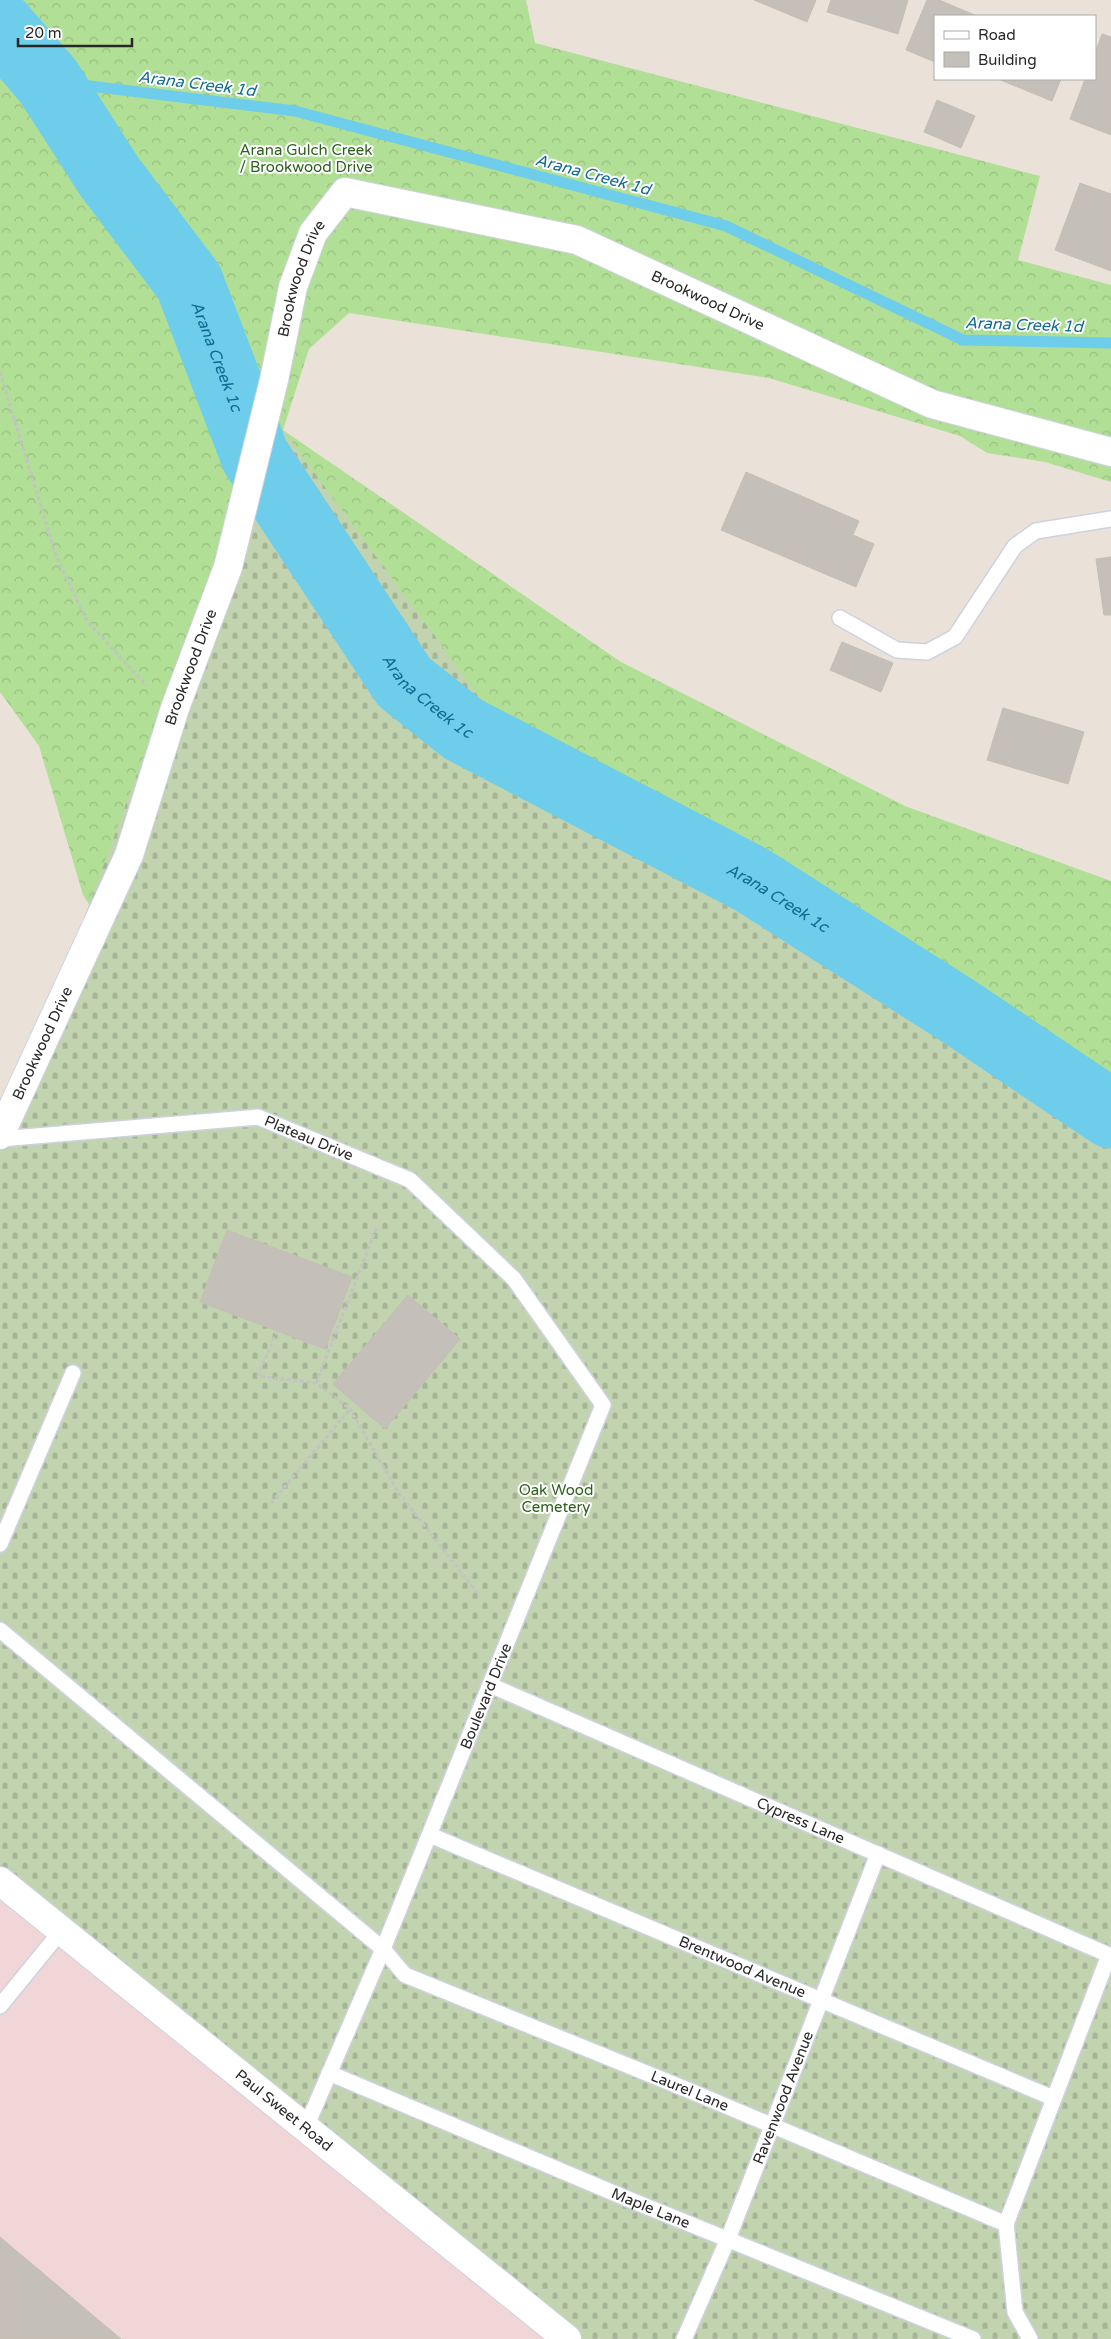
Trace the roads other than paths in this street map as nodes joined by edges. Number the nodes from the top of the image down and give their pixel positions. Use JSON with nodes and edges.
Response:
{"nodes":[{"id":1,"x":1111,"y":452,"type":"edge"},
{"id":2,"x":1111,"y":519,"type":"edge"},
{"id":3,"x":840,"y":618,"type":"dead end"},
{"id":4,"x":0,"y":1135,"type":"edge"},
{"id":5,"x":0,"y":1140,"type":"edge"},
{"id":6,"x":514,"y":1279,"type":"joint"},
{"id":7,"x":73,"y":1372,"type":"dead end"},
{"id":8,"x":0,"y":1544,"type":"edge"},
{"id":9,"x":0,"y":1630,"type":"edge"},
{"id":10,"x":490,"y":1685,"type":"junction"},
{"id":11,"x":430,"y":1835,"type":"junction"},
{"id":12,"x":878,"y":1854,"type":"junction"},
{"id":13,"x":0,"y":1881,"type":"edge"},
{"id":14,"x":61,"y":1931,"type":"junction"},
{"id":15,"x":383,"y":1949,"type":"junction"},
{"id":16,"x":1110,"y":1956,"type":"edge"},
{"id":17,"x":820,"y":2001,"type":"junction"},
{"id":18,"x":0,"y":2006,"type":"edge"},
{"id":19,"x":329,"y":2073,"type":"junction"},
{"id":20,"x":1053,"y":2098,"type":"junction"},
{"id":21,"x":772,"y":2125,"type":"junction"},
{"id":22,"x":306,"y":2127,"type":"junction"},
{"id":23,"x":1006,"y":2224,"type":"junction"},
{"id":24,"x":728,"y":2240,"type":"junction"},
{"id":25,"x":567,"y":2339,"type":"edge"},
{"id":26,"x":684,"y":2339,"type":"edge"},
{"id":27,"x":973,"y":2339,"type":"edge"},
{"id":28,"x":1030,"y":2339,"type":"edge"}],
"edges":[{"from":1,"to":4,"type":"street","name":"Brookwood Drive"},
{"from":2,"to":3,"type":"lane"},
{"from":5,"to":6,"type":"lane","name":"Plateau Drive"},
{"from":6,"to":10,"type":"lane","name":"Boulevard Drive"},
{"from":7,"to":8,"type":"lane"},
{"from":9,"to":15,"type":"lane","name":"Laurel Lane"},
{"from":10,"to":11,"type":"lane","name":"Boulevard Drive"},
{"from":10,"to":12,"type":"lane","name":"Cypress Lane"},
{"from":11,"to":15,"type":"lane","name":"Boulevard Drive"},
{"from":11,"to":17,"type":"lane","name":"Brentwood Avenue"},
{"from":12,"to":16,"type":"lane","name":"Cypress Lane"},
{"from":12,"to":17,"type":"lane","name":"Ravenwood Avenue"},
{"from":13,"to":14,"type":"street","name":"Paul Sweet Road"},
{"from":14,"to":18,"type":"lane"},
{"from":14,"to":22,"type":"street","name":"Paul Sweet Road"},
{"from":15,"to":19,"type":"lane","name":"Boulevard Drive"},
{"from":15,"to":21,"type":"lane","name":"Laurel Lane"},
{"from":16,"to":20,"type":"lane"},
{"from":17,"to":20,"type":"lane","name":"Brentwood Avenue"},
{"from":17,"to":21,"type":"lane","name":"Ravenwood Avenue"},
{"from":19,"to":22,"type":"lane","name":"Boulevard Drive"},
{"from":19,"to":24,"type":"lane","name":"Maple Lane"},
{"from":20,"to":23,"type":"lane"},
{"from":21,"to":23,"type":"lane","name":"Laurel Lane"},
{"from":21,"to":24,"type":"lane","name":"Ravenwood Avenue"},
{"from":22,"to":25,"type":"street","name":"Paul Sweet Road"},
{"from":23,"to":28,"type":"lane"},
{"from":24,"to":26,"type":"lane","name":"Ravenwood Avenue"},
{"from":24,"to":27,"type":"lane","name":"Maple Lane"}]}
